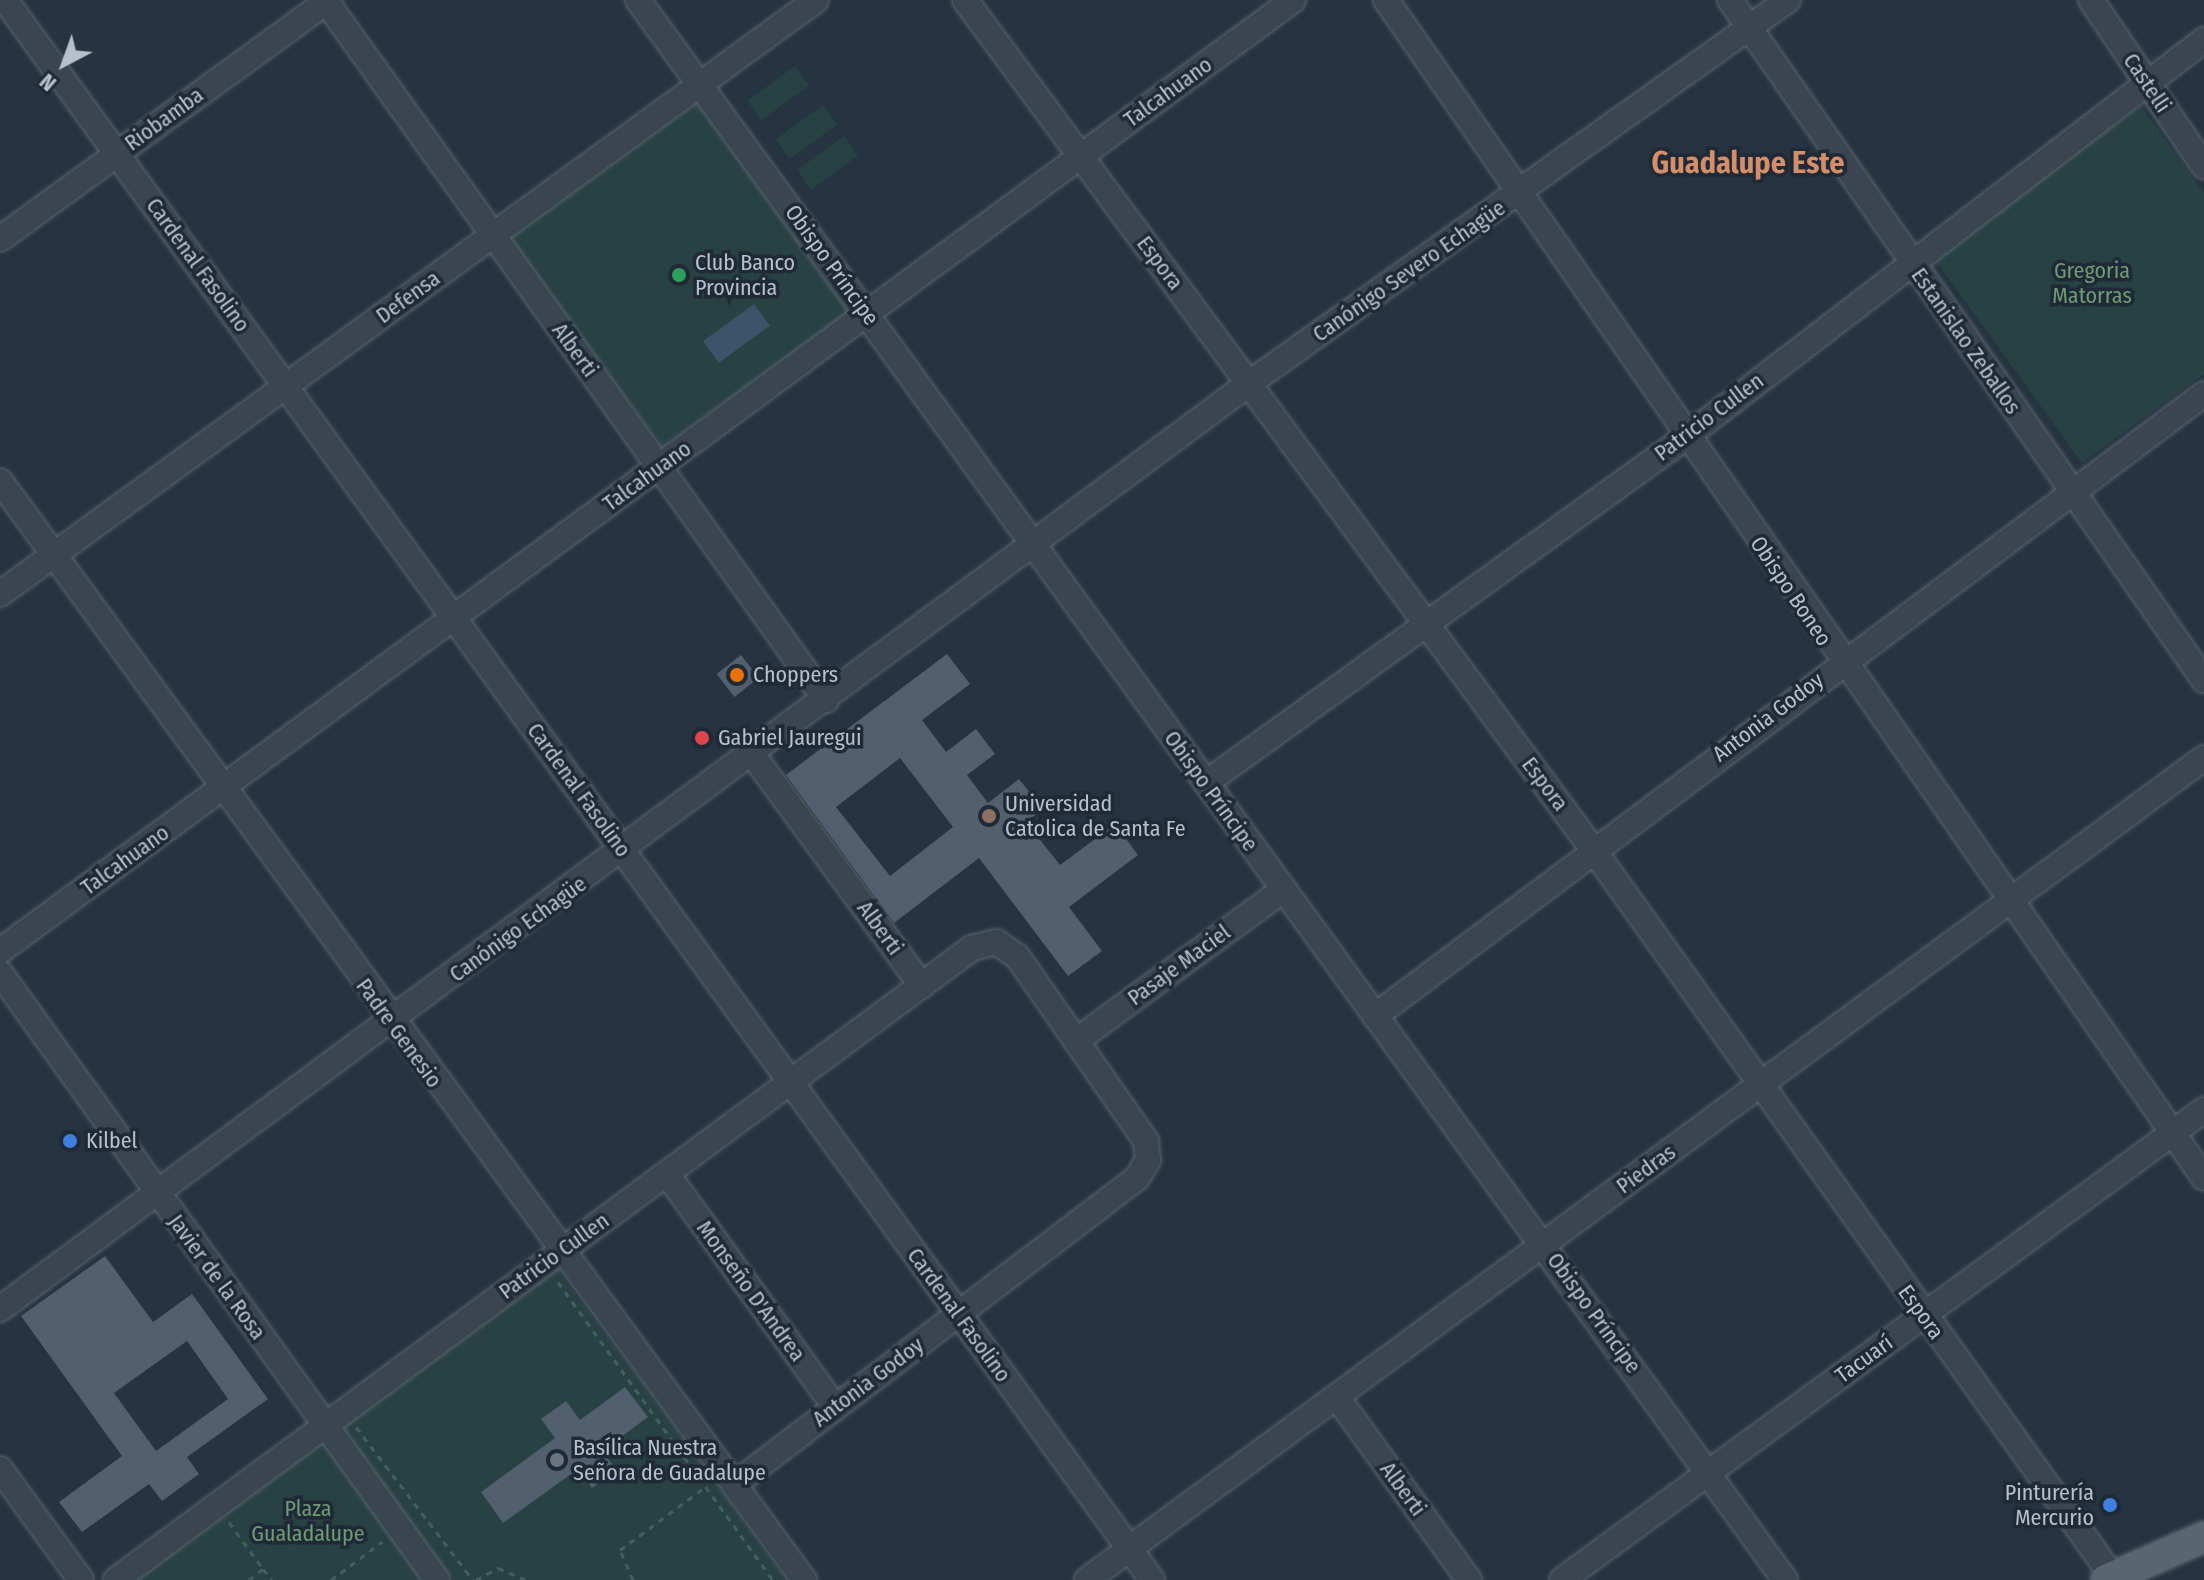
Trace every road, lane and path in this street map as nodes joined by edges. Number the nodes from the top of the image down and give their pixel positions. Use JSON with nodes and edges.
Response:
{"nodes":[{"id":1,"x":5,"y":0,"type":"edge"},
{"id":2,"x":638,"y":0,"type":"edge"},
{"id":3,"x":816,"y":0,"type":"edge"},
{"id":4,"x":965,"y":0,"type":"edge"},
{"id":5,"x":1293,"y":0,"type":"edge"},
{"id":6,"x":1386,"y":0,"type":"edge"},
{"id":7,"x":1730,"y":0,"type":"edge"},
{"id":8,"x":1788,"y":0,"type":"edge"},
{"id":9,"x":2091,"y":0,"type":"edge"},
{"id":10,"x":327,"y":1,"type":"edge"},
{"id":11,"x":1750,"y":29,"type":"junction"},
{"id":12,"x":2204,"y":40,"type":"edge"},
{"id":13,"x":2145,"y":81,"type":"junction"},
{"id":14,"x":699,"y":84,"type":"junction"},
{"id":15,"x":117,"y":154,"type":"junction"},
{"id":16,"x":1079,"y":157,"type":"junction"},
{"id":17,"x":2204,"y":166,"type":"edge"},
{"id":18,"x":1518,"y":195,"type":"junction"},
{"id":19,"x":491,"y":236,"type":"junction"},
{"id":20,"x":0,"y":239,"type":"edge"},
{"id":21,"x":1910,"y":262,"type":"junction"},
{"id":22,"x":867,"y":314,"type":"junction"},
{"id":23,"x":1251,"y":382,"type":"junction"},
{"id":24,"x":286,"y":386,"type":"junction"},
{"id":25,"x":2204,"y":394,"type":"edge"},
{"id":26,"x":1686,"y":437,"type":"junction"},
{"id":27,"x":660,"y":466,"type":"junction"},
{"id":28,"x":0,"y":481,"type":"edge"},
{"id":29,"x":2072,"y":492,"type":"junction"},
{"id":30,"x":1035,"y":548,"type":"junction"},
{"id":31,"x":55,"y":556,"type":"junction"},
{"id":32,"x":0,"y":594,"type":"edge"},
{"id":33,"x":454,"y":618,"type":"junction"},
{"id":34,"x":1424,"y":621,"type":"junction"},
{"id":35,"x":1841,"y":663,"type":"junction"},
{"id":36,"x":2204,"y":680,"type":"edge"},
{"id":37,"x":826,"y":700,"type":"junction"},
{"id":38,"x":753,"y":755,"type":"junction"},
{"id":39,"x":2204,"y":758,"type":"edge"},
{"id":40,"x":1206,"y":783,"type":"junction"},
{"id":41,"x":222,"y":790,"type":"junction"},
{"id":42,"x":1592,"y":848,"type":"junction"},
{"id":43,"x":624,"y":852,"type":"junction"},
{"id":44,"x":1283,"y":890,"type":"junction"},
{"id":45,"x":2010,"y":901,"type":"junction"},
{"id":46,"x":0,"y":951,"type":"edge"},
{"id":47,"x":0,"y":973,"type":"edge"},
{"id":48,"x":922,"y":986,"type":"junction"},
{"id":49,"x":1375,"y":1016,"type":"junction"},
{"id":50,"x":391,"y":1021,"type":"junction"},
{"id":51,"x":1076,"y":1041,"type":"junction"},
{"id":52,"x":789,"y":1083,"type":"junction"},
{"id":53,"x":1760,"y":1085,"type":"junction"},
{"id":54,"x":2204,"y":1110,"type":"edge"},
{"id":55,"x":2172,"y":1134,"type":"junction"},
{"id":56,"x":667,"y":1174,"type":"junction"},
{"id":57,"x":2204,"y":1178,"type":"edge"},
{"id":58,"x":158,"y":1194,"type":"junction"},
{"id":59,"x":1544,"y":1244,"type":"junction"},
{"id":60,"x":555,"y":1264,"type":"junction"},
{"id":61,"x":0,"y":1309,"type":"edge"},
{"id":62,"x":958,"y":1314,"type":"junction"},
{"id":63,"x":1923,"y":1316,"type":"junction"},
{"id":64,"x":1337,"y":1397,"type":"junction"},
{"id":65,"x":835,"y":1407,"type":"junction"},
{"id":66,"x":350,"y":1419,"type":"dead end"},
{"id":67,"x":322,"y":1423,"type":"junction"},
{"id":68,"x":0,"y":1469,"type":"edge"},
{"id":69,"x":1709,"y":1473,"type":"junction"},
{"id":70,"x":735,"y":1484,"type":"junction"},
{"id":71,"x":705,"y":1487,"type":"junction"},
{"id":72,"x":216,"y":1504,"type":"junction"},
{"id":73,"x":399,"y":1529,"type":"junction"},
{"id":74,"x":2204,"y":1537,"type":"edge"},
{"id":75,"x":1130,"y":1549,"type":"junction"},
{"id":76,"x":263,"y":1569,"type":"junction"},
{"id":77,"x":2109,"y":1578,"type":"edge"},
{"id":78,"x":81,"y":1580,"type":"edge"},
{"id":79,"x":116,"y":1580,"type":"edge"},
{"id":80,"x":249,"y":1580,"type":"edge"},
{"id":81,"x":272,"y":1580,"type":"edge"},
{"id":82,"x":331,"y":1580,"type":"edge"},
{"id":83,"x":437,"y":1580,"type":"edge"},
{"id":84,"x":475,"y":1580,"type":"edge"},
{"id":85,"x":526,"y":1580,"type":"edge"},
{"id":86,"x":633,"y":1580,"type":"edge"},
{"id":87,"x":773,"y":1580,"type":"edge"},
{"id":88,"x":804,"y":1580,"type":"edge"},
{"id":89,"x":1087,"y":1580,"type":"edge"},
{"id":90,"x":1152,"y":1580,"type":"edge"},
{"id":91,"x":1469,"y":1580,"type":"edge"},
{"id":92,"x":1562,"y":1580,"type":"edge"},
{"id":93,"x":1785,"y":1580,"type":"edge"}],
"edges":[{"from":1,"to":15,"type":"street","name":"Cardenal Fasolino"},
{"from":2,"to":14,"type":"street","name":"Obispo Príncipe"},
{"from":3,"to":14,"type":"street","name":"Defensa"},
{"from":4,"to":16,"type":"street","name":"Espora"},
{"from":5,"to":16,"type":"street","name":"Talcahuano"},
{"from":6,"to":18,"type":"street","name":"Obispo Boneo"},
{"from":7,"to":11,"type":"street","name":"Estanislao Zeballos"},
{"from":8,"to":11,"type":"street","name":"Canónigo Severo Echagüe"},
{"from":9,"to":13,"type":"street","name":"Castelli"},
{"from":10,"to":15,"type":"street","name":"Riobamba"},
{"from":10,"to":19,"type":"street","name":"Alberti"},
{"from":11,"to":18,"type":"street","name":"Canónigo Severo Echagüe"},
{"from":11,"to":21,"type":"street","name":"Estanislao Zeballos"},
{"from":12,"to":13,"type":"street","name":"Patricio Cullen"},
{"from":13,"to":17,"type":"street","name":"Castelli"},
{"from":13,"to":21,"type":"street","name":"Patricio Cullen"},
{"from":14,"to":19,"type":"street","name":"Defensa"},
{"from":14,"to":22,"type":"street","name":"Obispo Príncipe"},
{"from":15,"to":20,"type":"street","name":"Riobamba"},
{"from":15,"to":24,"type":"street","name":"Cardenal Fasolino"},
{"from":16,"to":22,"type":"street","name":"Talcahuano"},
{"from":16,"to":23,"type":"street","name":"Espora"},
{"from":18,"to":23,"type":"street","name":"Canónigo Severo Echagüe"},
{"from":18,"to":26,"type":"street","name":"Obispo Boneo"},
{"from":19,"to":24,"type":"street","name":"Defensa"},
{"from":19,"to":27,"type":"street","name":"Alberti"},
{"from":21,"to":26,"type":"street","name":"Patricio Cullen"},
{"from":21,"to":29,"type":"street","name":"Estanislao Zeballos"},
{"from":22,"to":27,"type":"street","name":"Talcahuano"},
{"from":22,"to":30,"type":"street","name":"Obispo Príncipe"},
{"from":23,"to":30,"type":"street","name":"Canónigo Severo Echagüe"},
{"from":23,"to":34,"type":"street","name":"Espora"},
{"from":24,"to":31,"type":"street","name":"Defensa"},
{"from":24,"to":33,"type":"street","name":"Cardenal Fasolino"},
{"from":25,"to":29,"type":"street","name":"Antonia Godoy"},
{"from":26,"to":34,"type":"street","name":"Patricio Cullen"},
{"from":26,"to":35,"type":"street","name":"Obispo Boneo"},
{"from":27,"to":33,"type":"street","name":"Talcahuano"},
{"from":27,"to":37,"type":"street","name":"Alberti"},
{"from":28,"to":31,"type":"street","name":"Padre Genesio"},
{"from":29,"to":35,"type":"street","name":"Antonia Godoy"},
{"from":29,"to":36,"type":"street","name":"Estanislao Zeballos"},
{"from":30,"to":37,"type":"street","name":"Canónigo Echagüe"},
{"from":30,"to":40,"type":"street","name":"Obispo Príncipe"},
{"from":31,"to":32,"type":"street","name":"Defensa"},
{"from":31,"to":41,"type":"street","name":"Padre Genesio"},
{"from":33,"to":41,"type":"street","name":"Talcahuano"},
{"from":33,"to":43,"type":"street","name":"Cardenal Fasolino"},
{"from":34,"to":40,"type":"street","name":"Patricio Cullen"},
{"from":34,"to":42,"type":"street","name":"Espora"},
{"from":35,"to":42,"type":"street","name":"Antonia Godoy"},
{"from":35,"to":45,"type":"street","name":"Obispo Boneo"},
{"from":37,"to":38,"type":"street","name":"Canónigo Echagüe"},
{"from":38,"to":43,"type":"street","name":"Canónigo Echagüe"},
{"from":38,"to":48,"type":"street","name":"Alberti"},
{"from":39,"to":45,"type":"street","name":"Piedras"},
{"from":40,"to":44,"type":"street","name":"Obispo Príncipe"},
{"from":41,"to":46,"type":"street","name":"Talcahuano"},
{"from":41,"to":50,"type":"street","name":"Padre Genesio"},
{"from":42,"to":49,"type":"street","name":"Antonia Godoy"},
{"from":42,"to":53,"type":"street","name":"Espora"},
{"from":43,"to":50,"type":"street","name":"Canónigo Echagüe"},
{"from":43,"to":52,"type":"street","name":"Cardenal Fasolino"},
{"from":44,"to":49,"type":"street","name":"Obispo Príncipe"},
{"from":44,"to":51,"type":"street","name":"Pasaje Maciel"},
{"from":45,"to":53,"type":"street","name":"Piedras"},
{"from":45,"to":55,"type":"street","name":"Obispo Boneo"},
{"from":47,"to":58,"type":"street","name":"Javier de la Rosa"},
{"from":48,"to":51,"type":"street","name":"Patricio Cullen"},
{"from":48,"to":52,"type":"street","name":"Patricio Cullen"},
{"from":49,"to":59,"type":"street","name":"Obispo Príncipe"},
{"from":50,"to":58,"type":"street","name":"Canónigo Echagüe"},
{"from":50,"to":60,"type":"street","name":"Padre Genesio"},
{"from":51,"to":62,"type":"street","name":"Antonia Godoy"},
{"from":52,"to":56,"type":"street","name":"Patricio Cullen"},
{"from":52,"to":62,"type":"street","name":"Cardenal Fasolino"},
{"from":53,"to":59,"type":"street","name":"Piedras"},
{"from":53,"to":63,"type":"street","name":"Espora"},
{"from":54,"to":55,"type":"street","name":"Tacuarí"},
{"from":55,"to":57,"type":"street","name":"Obispo Boneo"},
{"from":55,"to":63,"type":"street","name":"Tacuarí"},
{"from":56,"to":60,"type":"street","name":"Patricio Cullen"},
{"from":56,"to":65,"type":"street","name":"Monseño D'Andrea"},
{"from":58,"to":61,"type":"street","name":"Canónigo Echagüe"},
{"from":58,"to":67,"type":"street","name":"Javier de la Rosa"},
{"from":59,"to":64,"type":"street","name":"Piedras"},
{"from":59,"to":69,"type":"street","name":"Obispo Príncipe"},
{"from":60,"to":67,"type":"street","name":"Patricio Cullen"},
{"from":60,"to":70,"type":"street","name":"Padre Genesio"},
{"from":60,"to":71,"type":"path"},
{"from":62,"to":65,"type":"street","name":"Antonia Godoy"},
{"from":62,"to":75,"type":"street","name":"Cardenal Fasolino"},
{"from":63,"to":69,"type":"street","name":"Tacuarí"},
{"from":63,"to":77,"type":"street","name":"Espora"},
{"from":64,"to":75,"type":"street","name":"Piedras"},
{"from":64,"to":91,"type":"street","name":"Alberti"},
{"from":65,"to":70,"type":"street","name":"Antonia Godoy"},
{"from":66,"to":84,"type":"path"},
{"from":67,"to":72,"type":"street","name":"Patricio Cullen"},
{"from":67,"to":73,"type":"street","name":"Javier de la Rosa"},
{"from":68,"to":78,"type":"street"},
{"from":69,"to":92,"type":"street","name":"Tacuarí"},
{"from":69,"to":93,"type":"street","name":"Obispo Príncipe"},
{"from":70,"to":88,"type":"street","name":"Padre Genesio"},
{"from":71,"to":86,"type":"path"},
{"from":71,"to":87,"type":"path"},
{"from":72,"to":76,"type":"path"},
{"from":72,"to":79,"type":"street","name":"Patricio Cullen"},
{"from":73,"to":82,"type":"path"},
{"from":73,"to":83,"type":"street","name":"Javier de la Rosa"},
{"from":74,"to":77,"type":"main road"},
{"from":75,"to":89,"type":"street","name":"Piedras"},
{"from":75,"to":90,"type":"street","name":"Cardenal Fasolino"},
{"from":76,"to":80,"type":"path"},
{"from":76,"to":81,"type":"path"},
{"from":84,"to":85,"type":"path"}]}
